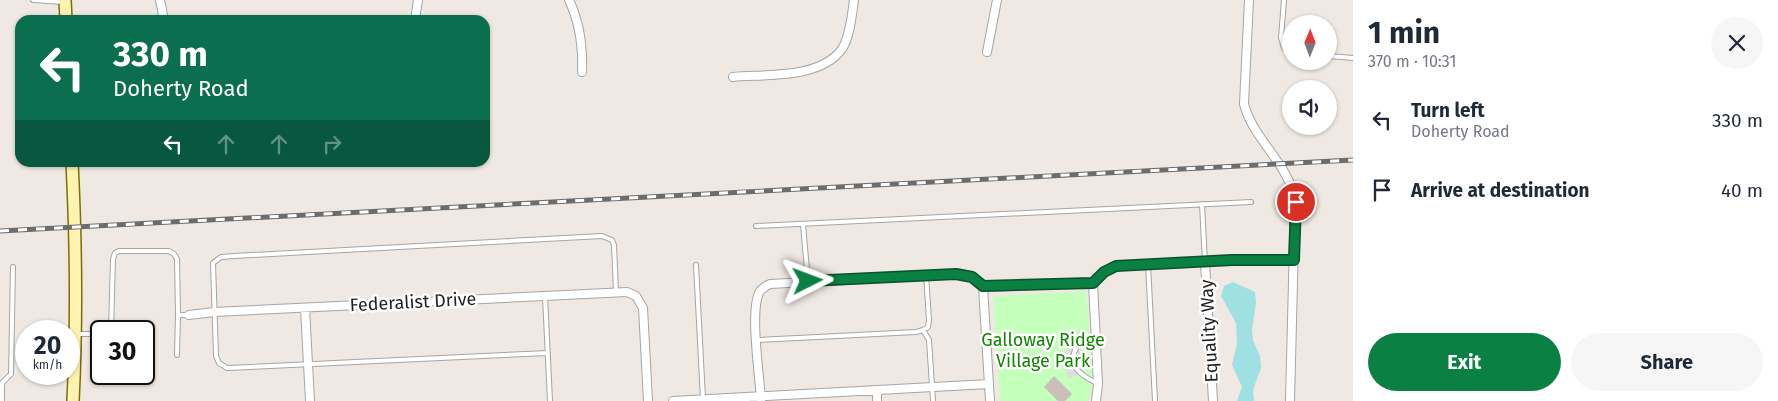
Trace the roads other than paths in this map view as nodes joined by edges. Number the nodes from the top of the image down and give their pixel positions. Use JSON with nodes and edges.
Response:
{"nodes":[{"id":1,"x":33,"y":0,"type":"edge"},
{"id":2,"x":160,"y":0,"type":"edge"},
{"id":3,"x":418,"y":0,"type":"edge"},
{"id":4,"x":569,"y":0,"type":"edge"},
{"id":5,"x":854,"y":0,"type":"edge"},
{"id":6,"x":997,"y":0,"type":"edge"},
{"id":7,"x":1249,"y":0,"type":"edge"},
{"id":8,"x":1284,"y":0,"type":"edge"},
{"id":9,"x":65,"y":1,"type":"edge"},
{"id":10,"x":66,"y":15,"type":"edge"},
{"id":11,"x":163,"y":15,"type":"edge"},
{"id":12,"x":416,"y":15,"type":"edge"},
{"id":13,"x":1283,"y":15,"type":"edge"},
{"id":14,"x":1282,"y":25,"type":"edge"},
{"id":15,"x":1282,"y":41,"type":"edge"},
{"id":16,"x":987,"y":52,"type":"dead end"},
{"id":17,"x":1338,"y":57,"type":"edge"},
{"id":18,"x":1353,"y":58,"type":"edge"},
{"id":19,"x":582,"y":72,"type":"dead end"},
{"id":20,"x":733,"y":77,"type":"dead end"},
{"id":21,"x":72,"y":167,"type":"edge"},
{"id":22,"x":1251,"y":202,"type":"dead end"},
{"id":23,"x":1202,"y":204,"type":"junction"},
{"id":24,"x":803,"y":224,"type":"junction"},
{"id":25,"x":756,"y":226,"type":"dead end"},
{"id":26,"x":1294,"y":260,"type":"junction"},
{"id":27,"x":1205,"y":262,"type":"junction"},
{"id":28,"x":1148,"y":264,"type":"junction"},
{"id":29,"x":696,"y":265,"type":"dead end"},
{"id":30,"x":13,"y":267,"type":"dead end"},
{"id":31,"x":926,"y":275,"type":"junction"},
{"id":32,"x":808,"y":281,"type":"junction"},
{"id":33,"x":1093,"y":283,"type":"junction"},
{"id":34,"x":983,"y":286,"type":"junction"},
{"id":35,"x":616,"y":292,"type":"junction"},
{"id":36,"x":545,"y":296,"type":"junction"},
{"id":37,"x":305,"y":308,"type":"junction"},
{"id":38,"x":214,"y":312,"type":"junction"},
{"id":39,"x":178,"y":315,"type":"junction"},
{"id":40,"x":189,"y":315,"type":"joint"},
{"id":41,"x":75,"y":320,"type":"edge"},
{"id":42,"x":111,"y":320,"type":"edge"},
{"id":43,"x":923,"y":330,"type":"junction"},
{"id":44,"x":1096,"y":336,"type":"junction"},
{"id":45,"x":757,"y":340,"type":"junction"},
{"id":46,"x":548,"y":353,"type":"junction"},
{"id":47,"x":177,"y":355,"type":"dead end"},
{"id":48,"x":307,"y":364,"type":"junction"},
{"id":49,"x":1,"y":383,"type":"edge"},
{"id":50,"x":989,"y":384,"type":"junction"},
{"id":51,"x":1098,"y":384,"type":"junction"},
{"id":52,"x":73,"y":385,"type":"edge"},
{"id":53,"x":932,"y":386,"type":"junction"},
{"id":54,"x":877,"y":390,"type":"junction"},
{"id":55,"x":820,"y":392,"type":"junction"},
{"id":56,"x":761,"y":399,"type":"edge"},
{"id":57,"x":703,"y":400,"type":"edge"},
{"id":58,"x":2,"y":401,"type":"edge"},
{"id":59,"x":73,"y":401,"type":"edge"},
{"id":60,"x":310,"y":401,"type":"edge"},
{"id":61,"x":550,"y":401,"type":"edge"},
{"id":62,"x":648,"y":401,"type":"edge"},
{"id":63,"x":673,"y":401,"type":"edge"},
{"id":64,"x":821,"y":401,"type":"edge"},
{"id":65,"x":877,"y":401,"type":"edge"},
{"id":66,"x":933,"y":401,"type":"edge"},
{"id":67,"x":990,"y":401,"type":"edge"},
{"id":68,"x":1096,"y":401,"type":"edge"},
{"id":69,"x":1156,"y":401,"type":"edge"},
{"id":70,"x":1213,"y":401,"type":"edge"},
{"id":71,"x":1290,"y":401,"type":"edge"}],
"edges":[{"from":1,"to":9,"type":"lane"},
{"from":2,"to":11,"type":"street"},
{"from":3,"to":12,"type":"street"},
{"from":4,"to":19,"type":"street"},
{"from":5,"to":20,"type":"street"},
{"from":6,"to":16,"type":"street"},
{"from":7,"to":26,"type":"street"},
{"from":8,"to":13,"type":"lane"},
{"from":9,"to":10,"type":"street"},
{"from":14,"to":15,"type":"lane"},
{"from":17,"to":18,"type":"lane"},
{"from":21,"to":41,"type":"street"},
{"from":22,"to":23,"type":"lane"},
{"from":23,"to":24,"type":"lane"},
{"from":23,"to":27,"type":"lane"},
{"from":24,"to":25,"type":"lane"},
{"from":24,"to":32,"type":"lane"},
{"from":26,"to":27,"type":"street"},
{"from":26,"to":71,"type":"street"},
{"from":27,"to":28,"type":"street"},
{"from":27,"to":70,"type":"street","name":"Equality Way"},
{"from":28,"to":33,"type":"street"},
{"from":28,"to":69,"type":"lane"},
{"from":29,"to":57,"type":"lane"},
{"from":30,"to":49,"type":"lane"},
{"from":31,"to":32,"type":"street"},
{"from":31,"to":34,"type":"street"},
{"from":31,"to":43,"type":"lane"},
{"from":32,"to":45,"type":"street"},
{"from":33,"to":34,"type":"street"},
{"from":33,"to":44,"type":"street"},
{"from":34,"to":50,"type":"street"},
{"from":35,"to":36,"type":"street","name":"Federalist Drive"},
{"from":35,"to":38,"type":"lane"},
{"from":35,"to":62,"type":"street","name":"Federalist Drive"},
{"from":36,"to":37,"type":"street","name":"Federalist Drive"},
{"from":36,"to":46,"type":"lane"},
{"from":37,"to":38,"type":"street","name":"Federalist Drive"},
{"from":37,"to":48,"type":"street"},
{"from":38,"to":40,"type":"street","name":"Federalist Drive"},
{"from":38,"to":48,"type":"lane"},
{"from":39,"to":40,"type":"lane"},
{"from":39,"to":42,"type":"lane"},
{"from":39,"to":47,"type":"lane"},
{"from":43,"to":45,"type":"lane"},
{"from":43,"to":53,"type":"lane"},
{"from":44,"to":51,"type":"street"},
{"from":44,"to":51,"type":"lane"},
{"from":45,"to":56,"type":"street"},
{"from":46,"to":48,"type":"lane"},
{"from":46,"to":61,"type":"lane"},
{"from":48,"to":60,"type":"street"},
{"from":49,"to":58,"type":"lane"},
{"from":50,"to":53,"type":"street"},
{"from":50,"to":67,"type":"street"},
{"from":51,"to":68,"type":"street"},
{"from":52,"to":59,"type":"street"},
{"from":53,"to":54,"type":"street"},
{"from":53,"to":66,"type":"lane"},
{"from":54,"to":55,"type":"street"},
{"from":54,"to":65,"type":"street"},
{"from":55,"to":56,"type":"street"},
{"from":55,"to":64,"type":"lane"},
{"from":56,"to":57,"type":"street"},
{"from":57,"to":63,"type":"street"}]}
